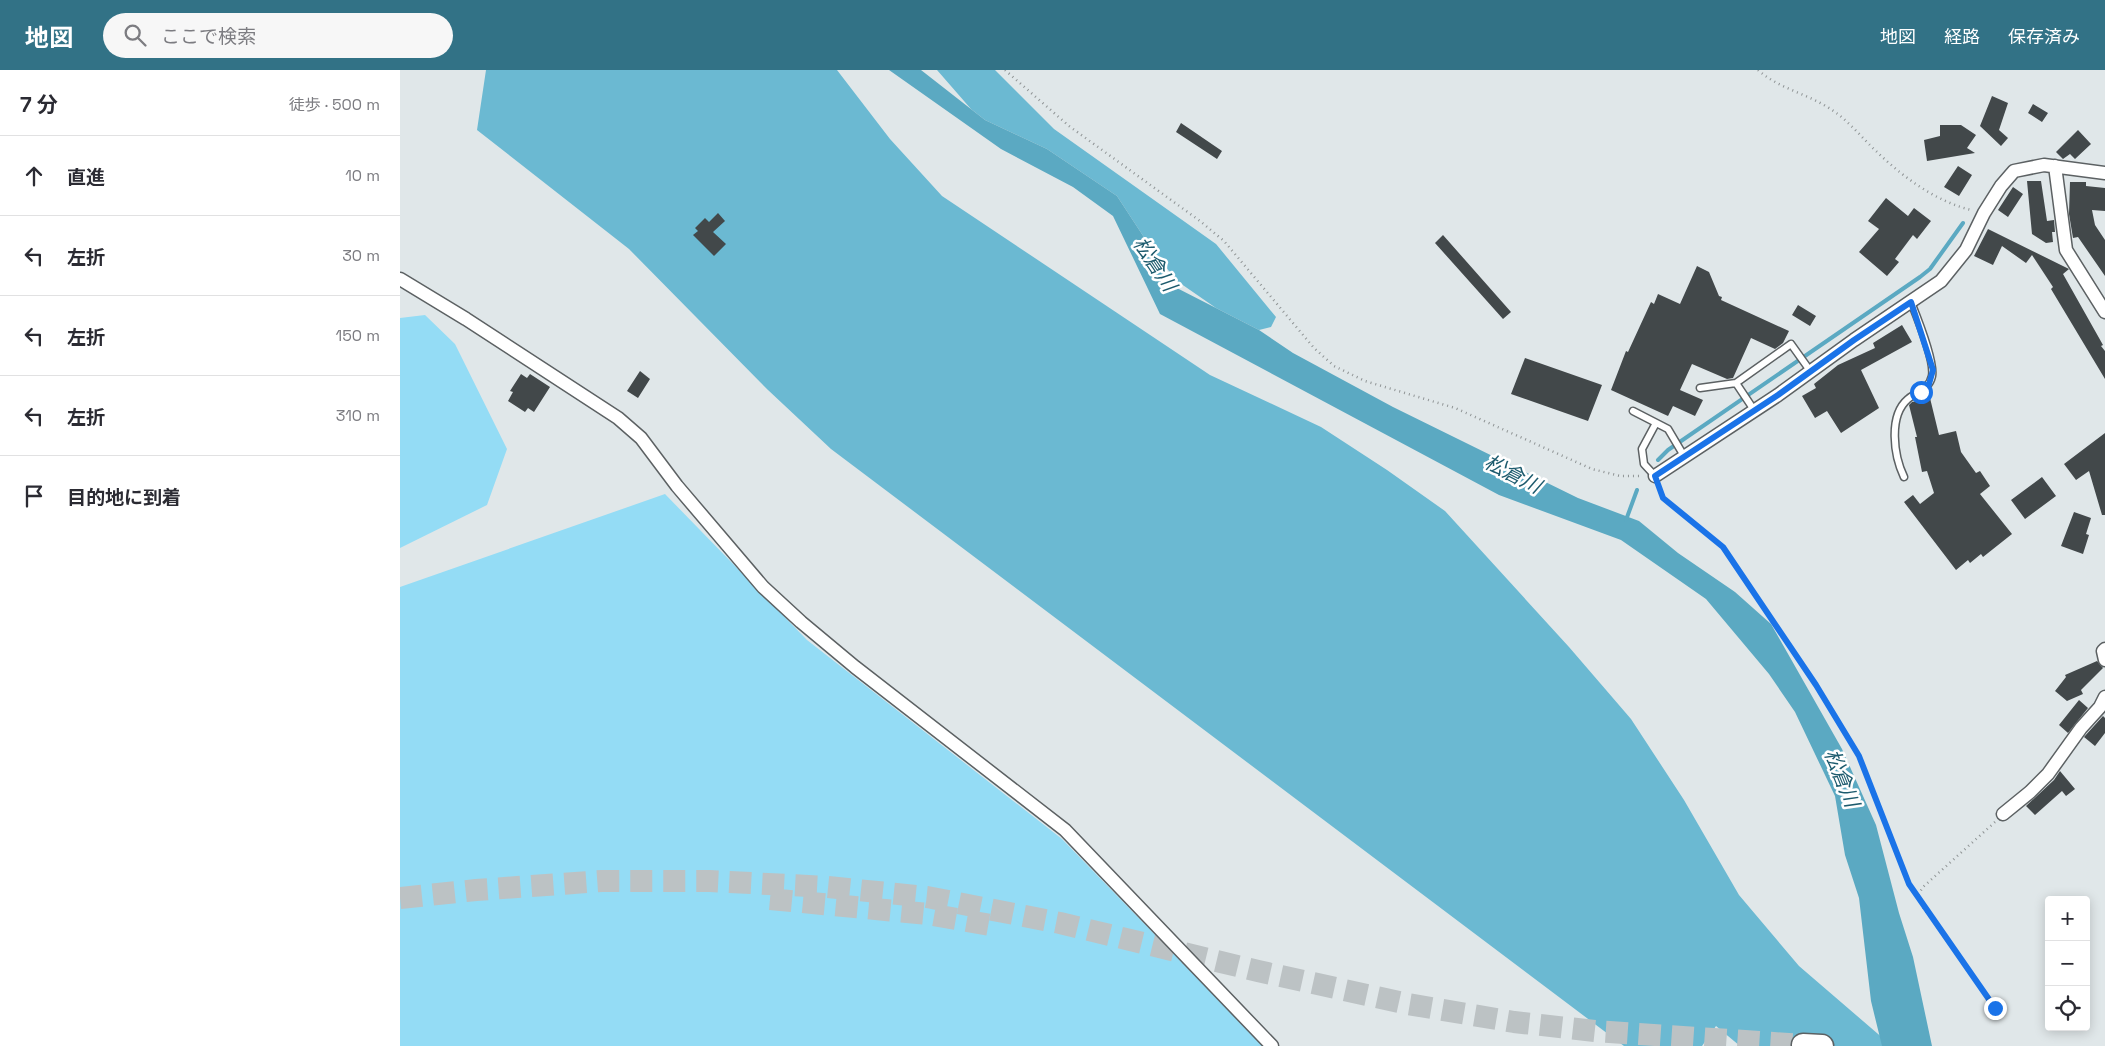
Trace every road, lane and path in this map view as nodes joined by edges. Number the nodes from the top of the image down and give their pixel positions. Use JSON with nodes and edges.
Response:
{"nodes":[{"id":1,"x":1005,"y":70,"type":"edge"},
{"id":2,"x":1758,"y":70,"type":"edge"},
{"id":3,"x":2055,"y":166,"type":"junction"},
{"id":4,"x":2105,"y":173,"type":"edge"},
{"id":5,"x":1984,"y":213,"type":"junction"},
{"id":6,"x":400,"y":278,"type":"edge"},
{"id":7,"x":1911,"y":302,"type":"junction"},
{"id":8,"x":2105,"y":312,"type":"edge"},
{"id":9,"x":1809,"y":368,"type":"junction"},
{"id":10,"x":1736,"y":383,"type":"junction"},
{"id":11,"x":1700,"y":388,"type":"dead end"},
{"id":12,"x":1752,"y":407,"type":"junction"},
{"id":13,"x":1633,"y":411,"type":"dead end"},
{"id":14,"x":1656,"y":423,"type":"junction"},
{"id":15,"x":1682,"y":452,"type":"junction"},
{"id":16,"x":1655,"y":476,"type":"junction"},
{"id":17,"x":1904,"y":477,"type":"dead end"},
{"id":18,"x":2105,"y":649,"type":"edge"},
{"id":19,"x":2105,"y":660,"type":"edge"},
{"id":20,"x":2105,"y":697,"type":"edge"},
{"id":21,"x":2003,"y":814,"type":"joint"},
{"id":22,"x":1918,"y":895,"type":"junction"},
{"id":23,"x":1995,"y":1008,"type":"dead end"},
{"id":24,"x":1272,"y":1046,"type":"edge"}],
"edges":[{"from":1,"to":16,"type":"path"},
{"from":2,"to":5,"type":"path"},
{"from":3,"to":4,"type":"street"},
{"from":3,"to":5,"type":"street"},
{"from":3,"to":8,"type":"street"},
{"from":5,"to":7,"type":"street"},
{"from":6,"to":24,"type":"street"},
{"from":7,"to":9,"type":"street"},
{"from":7,"to":17,"type":"lane"},
{"from":9,"to":10,"type":"lane"},
{"from":9,"to":12,"type":"street"},
{"from":10,"to":11,"type":"lane"},
{"from":10,"to":12,"type":"lane"},
{"from":12,"to":15,"type":"street"},
{"from":13,"to":14,"type":"lane"},
{"from":14,"to":15,"type":"lane"},
{"from":14,"to":16,"type":"lane"},
{"from":15,"to":16,"type":"street"},
{"from":16,"to":22,"type":"path"},
{"from":18,"to":19,"type":"street"},
{"from":20,"to":21,"type":"street"},
{"from":21,"to":22,"type":"path"},
{"from":22,"to":23,"type":"path"}]}
